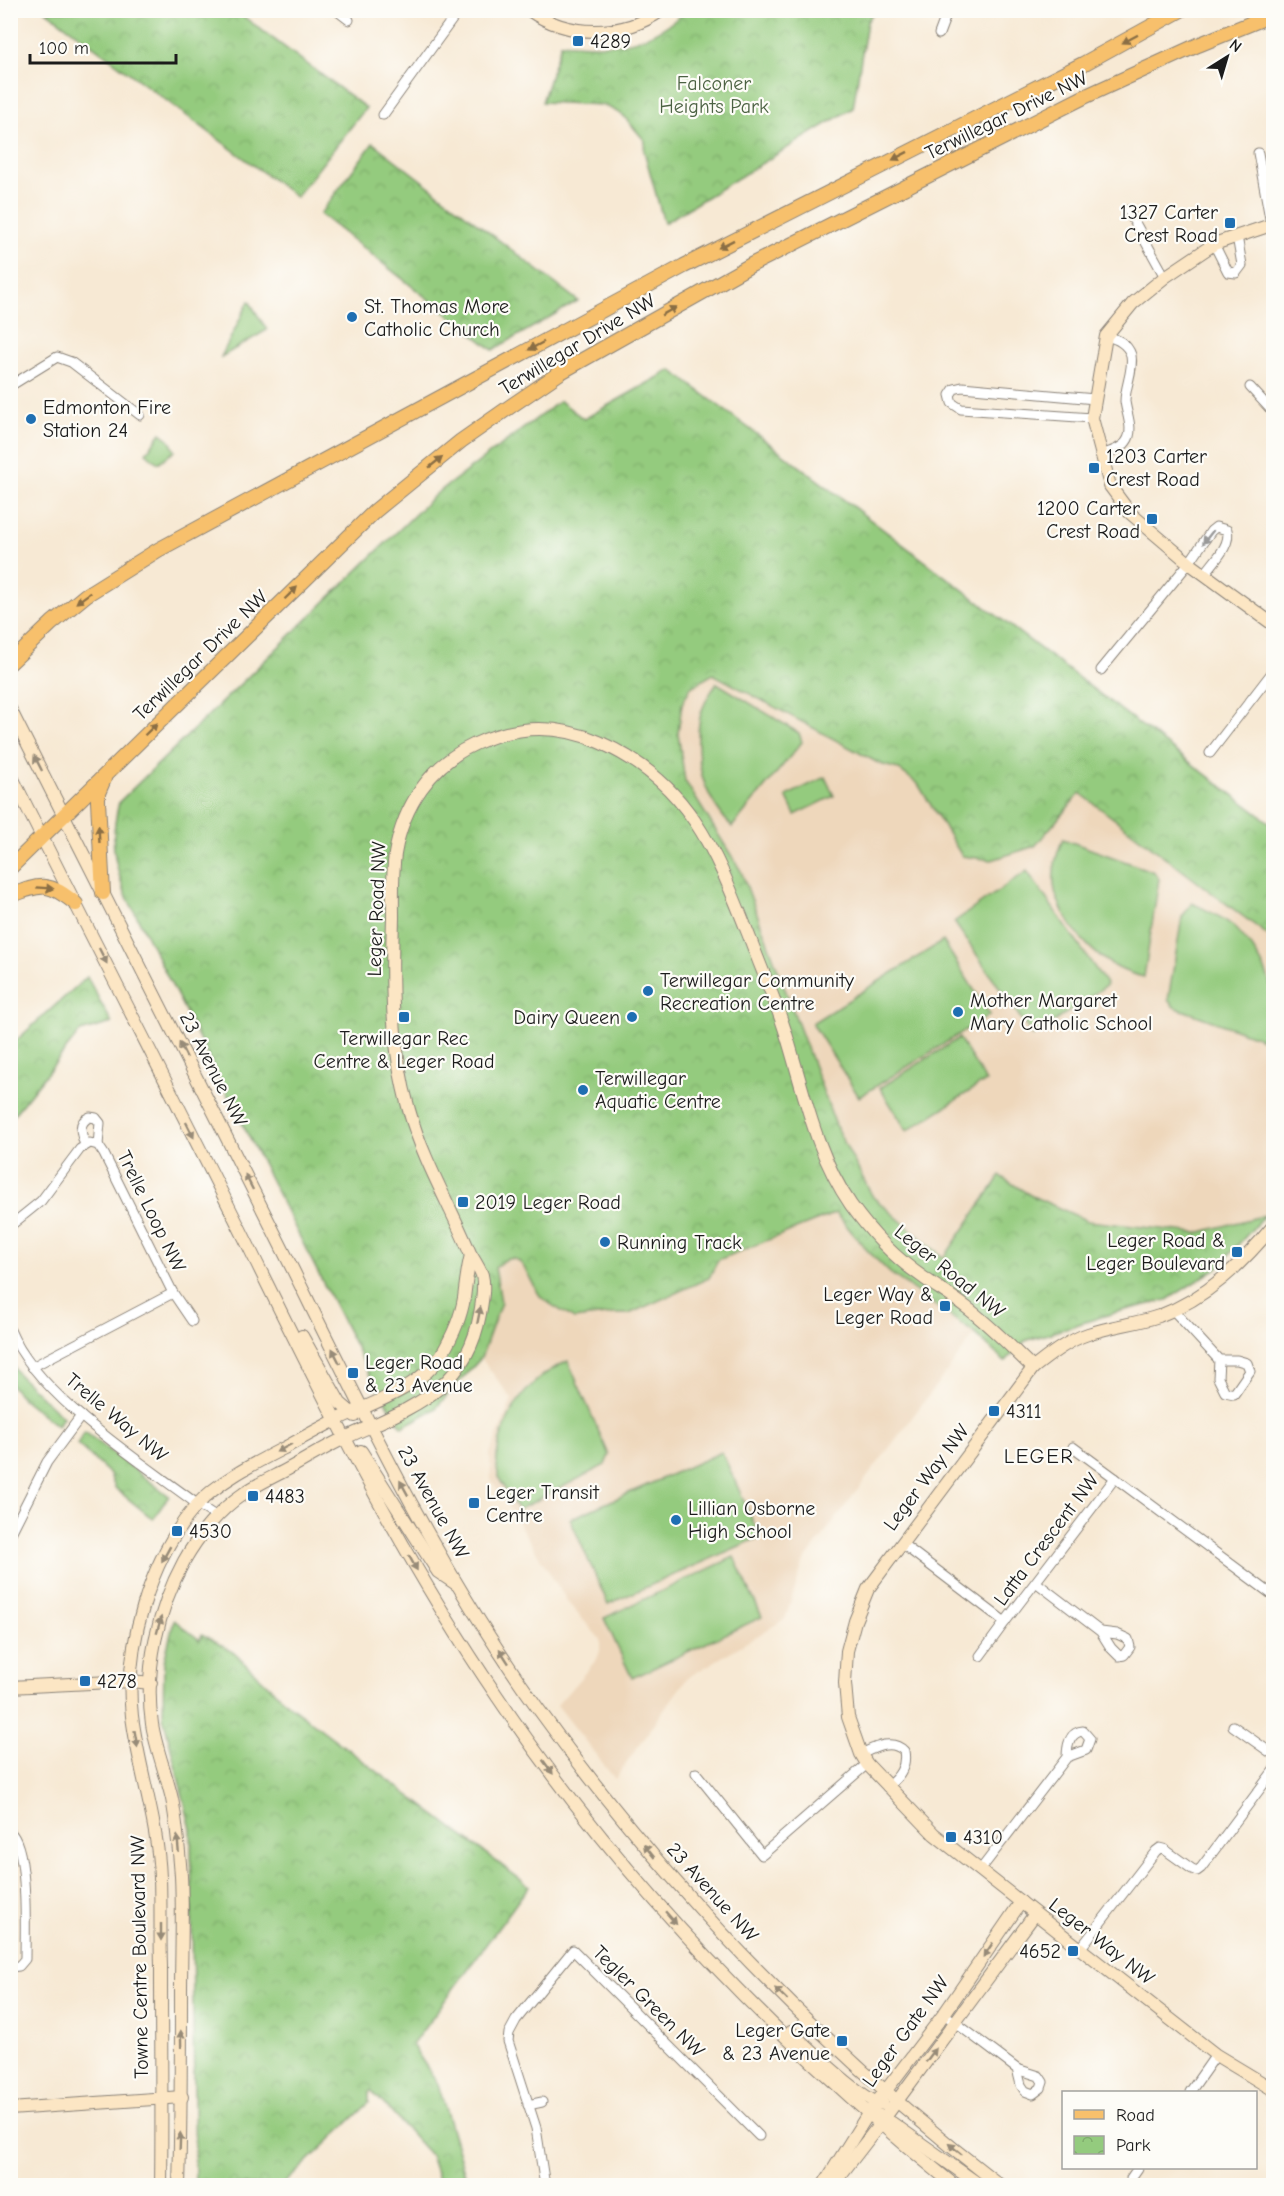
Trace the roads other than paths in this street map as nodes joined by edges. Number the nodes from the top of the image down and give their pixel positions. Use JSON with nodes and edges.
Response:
{"nodes":[{"id":1,"x":336,"y":10,"type":"edge"},
{"id":2,"x":459,"y":10,"type":"edge"},
{"id":3,"x":529,"y":10,"type":"edge"},
{"id":4,"x":948,"y":10,"type":"edge"},
{"id":5,"x":1181,"y":10,"type":"edge"},
{"id":6,"x":655,"y":12,"type":"edge"},
{"id":7,"x":1274,"y":14,"type":"edge"},
{"id":8,"x":349,"y":20,"type":"dead end"},
{"id":9,"x":939,"y":34,"type":"dead end"},
{"id":10,"x":382,"y":114,"type":"dead end"},
{"id":11,"x":1258,"y":153,"type":"dead end"},
{"id":12,"x":1128,"y":210,"type":"dead end"},
{"id":13,"x":1272,"y":224,"type":"edge"},
{"id":14,"x":1237,"y":236,"type":"junction"},
{"id":15,"x":1214,"y":244,"type":"junction"},
{"id":16,"x":1165,"y":277,"type":"junction"},
{"id":17,"x":1106,"y":336,"type":"junction"},
{"id":18,"x":10,"y":386,"type":"edge"},
{"id":19,"x":1250,"y":387,"type":"dead end"},
{"id":20,"x":1095,"y":399,"type":"junction"},
{"id":21,"x":1274,"y":413,"type":"edge"},
{"id":22,"x":140,"y":415,"type":"dead end"},
{"id":23,"x":1092,"y":418,"type":"junction"},
{"id":24,"x":1101,"y":455,"type":"junction"},
{"id":25,"x":1189,"y":563,"type":"junction"},
{"id":26,"x":1205,"y":574,"type":"junction"},
{"id":27,"x":1274,"y":625,"type":"edge"},
{"id":28,"x":10,"y":663,"type":"edge"},
{"id":29,"x":1101,"y":670,"type":"dead end"},
{"id":30,"x":1274,"y":670,"type":"edge"},
{"id":31,"x":10,"y":709,"type":"edge"},
{"id":32,"x":1210,"y":753,"type":"dead end"},
{"id":33,"x":109,"y":770,"type":"junction"},
{"id":34,"x":10,"y":773,"type":"edge"},
{"id":35,"x":65,"y":815,"type":"junction"},
{"id":36,"x":42,"y":836,"type":"junction"},
{"id":37,"x":10,"y":868,"type":"edge"},
{"id":38,"x":103,"y":893,"type":"junction"},
{"id":39,"x":10,"y":897,"type":"edge"},
{"id":40,"x":76,"y":904,"type":"junction"},
{"id":41,"x":85,"y":1145,"type":"junction"},
{"id":42,"x":98,"y":1145,"type":"junction"},
{"id":43,"x":1274,"y":1225,"type":"edge"},
{"id":44,"x":10,"y":1226,"type":"edge"},
{"id":45,"x":249,"y":1247,"type":"junction"},
{"id":46,"x":471,"y":1255,"type":"junction"},
{"id":47,"x":173,"y":1293,"type":"junction"},
{"id":48,"x":1173,"y":1310,"type":"junction"},
{"id":49,"x":192,"y":1321,"type":"dead end"},
{"id":50,"x":12,"y":1337,"type":"edge"},
{"id":51,"x":1219,"y":1360,"type":"dead end"},
{"id":52,"x":32,"y":1367,"type":"junction"},
{"id":53,"x":1033,"y":1368,"type":"junction"},
{"id":54,"x":357,"y":1411,"type":"junction"},
{"id":55,"x":81,"y":1416,"type":"junction"},
{"id":56,"x":336,"y":1420,"type":"junction"},
{"id":57,"x":371,"y":1427,"type":"junction"},
{"id":58,"x":347,"y":1436,"type":"junction"},
{"id":59,"x":1073,"y":1447,"type":"dead end"},
{"id":60,"x":1115,"y":1478,"type":"junction"},
{"id":61,"x":197,"y":1504,"type":"junction"},
{"id":62,"x":217,"y":1517,"type":"junction"},
{"id":63,"x":10,"y":1535,"type":"edge"},
{"id":64,"x":901,"y":1543,"type":"junction"},
{"id":65,"x":1036,"y":1583,"type":"junction"},
{"id":66,"x":459,"y":1586,"type":"junction"},
{"id":67,"x":1274,"y":1596,"type":"edge"},
{"id":68,"x":1005,"y":1622,"type":"junction"},
{"id":69,"x":1101,"y":1632,"type":"dead end"},
{"id":70,"x":980,"y":1656,"type":"dead end"},
{"id":71,"x":131,"y":1681,"type":"junction"},
{"id":72,"x":151,"y":1683,"type":"junction"},
{"id":73,"x":10,"y":1688,"type":"edge"},
{"id":74,"x":1233,"y":1726,"type":"dead end"},
{"id":75,"x":1274,"y":1755,"type":"edge"},
{"id":76,"x":1067,"y":1757,"type":"dead end"},
{"id":77,"x":864,"y":1759,"type":"junction"},
{"id":78,"x":1274,"y":1770,"type":"edge"},
{"id":79,"x":696,"y":1773,"type":"dead end"},
{"id":80,"x":887,"y":1787,"type":"junction"},
{"id":81,"x":10,"y":1832,"type":"edge"},
{"id":82,"x":981,"y":1869,"type":"junction"},
{"id":83,"x":1021,"y":1902,"type":"junction"},
{"id":84,"x":1035,"y":1914,"type":"junction"},
{"id":85,"x":1080,"y":1948,"type":"junction"},
{"id":86,"x":10,"y":1967,"type":"edge"},
{"id":87,"x":944,"y":2014,"type":"junction"},
{"id":88,"x":956,"y":2022,"type":"junction"},
{"id":89,"x":1216,"y":2055,"type":"junction"},
{"id":90,"x":1017,"y":2069,"type":"dead end"},
{"id":91,"x":1274,"y":2090,"type":"edge"},
{"id":92,"x":1191,"y":2091,"type":"edge"},
{"id":93,"x":885,"y":2092,"type":"junction"},
{"id":94,"x":182,"y":2097,"type":"junction"},
{"id":95,"x":162,"y":2098,"type":"junction"},
{"id":96,"x":896,"y":2101,"type":"junction"},
{"id":97,"x":542,"y":2102,"type":"dead end"},
{"id":98,"x":528,"y":2105,"type":"junction"},
{"id":99,"x":10,"y":2109,"type":"edge"},
{"id":100,"x":872,"y":2109,"type":"junction"},
{"id":101,"x":883,"y":2121,"type":"junction"},
{"id":102,"x":759,"y":2136,"type":"dead end"},
{"id":103,"x":1137,"y":2169,"type":"edge"},
{"id":104,"x":1131,"y":2178,"type":"dead end"},
{"id":105,"x":161,"y":2186,"type":"edge"},
{"id":106,"x":179,"y":2186,"type":"edge"},
{"id":107,"x":545,"y":2186,"type":"edge"},
{"id":108,"x":823,"y":2186,"type":"edge"},
{"id":109,"x":831,"y":2186,"type":"edge"},
{"id":110,"x":955,"y":2186,"type":"edge"},
{"id":111,"x":981,"y":2186,"type":"edge"},
{"id":112,"x":1001,"y":2186,"type":"edge"}],
"edges":[{"from":1,"to":8,"type":"street"},
{"from":2,"to":10,"type":"street"},
{"from":3,"to":6,"type":"street"},
{"from":4,"to":9,"type":"street"},
{"from":5,"to":28,"type":"main road","name":"Terwillegar Drive NW","one_way":true},
{"from":33,"to":7,"type":"main road","name":"Terwillegar Drive NW","one_way":true},
{"from":11,"to":13,"type":"street"},
{"from":12,"to":16,"type":"street"},
{"from":13,"to":14,"type":"street"},
{"from":14,"to":15,"type":"street"},
{"from":14,"to":15,"type":"street"},
{"from":15,"to":16,"type":"street"},
{"from":16,"to":17,"type":"street"},
{"from":17,"to":20,"type":"street"},
{"from":17,"to":24,"type":"street"},
{"from":18,"to":22,"type":"street"},
{"from":19,"to":21,"type":"street"},
{"from":20,"to":23,"type":"street"},
{"from":20,"to":23,"type":"street"},
{"from":23,"to":24,"type":"street"},
{"from":24,"to":25,"type":"street"},
{"from":25,"to":26,"type":"street"},
{"from":26,"to":25,"type":"street","one_way":true},
{"from":25,"to":29,"type":"street"},
{"from":26,"to":27,"type":"street"},
{"from":30,"to":32,"type":"street"},
{"from":35,"to":31,"type":"street","name":"23 Avenue NW","one_way":true},
{"from":33,"to":35,"type":"main road","name":"Terwillegar Drive NW"},
{"from":38,"to":33,"type":"main road","one_way":true},
{"from":34,"to":36,"type":"street"},
{"from":35,"to":36,"type":"main road","name":"Terwillegar Drive NW"},
{"from":35,"to":38,"type":"street","name":"23 Avenue NW"},
{"from":36,"to":37,"type":"main road","name":"Terwillegar Drive NW"},
{"from":36,"to":40,"type":"street"},
{"from":54,"to":38,"type":"street","name":"23 Avenue NW","one_way":true},
{"from":39,"to":40,"type":"main road","one_way":true},
{"from":40,"to":45,"type":"street","one_way":true},
{"from":41,"to":42,"type":"street","name":"Trelle Loop NW"},
{"from":41,"to":42,"type":"street","name":"Trelle Loop NW"},
{"from":41,"to":44,"type":"street"},
{"from":42,"to":47,"type":"street","name":"Trelle Loop NW"},
{"from":43,"to":48,"type":"street","name":"Leger Way NW"},
{"from":45,"to":54,"type":"street"},
{"from":45,"to":56,"type":"street"},
{"from":46,"to":53,"type":"street","name":"Leger Road NW"},
{"from":46,"to":54,"type":"street"},
{"from":57,"to":46,"type":"street","name":"Leger Road NW","one_way":true},
{"from":47,"to":49,"type":"street","name":"Trelle Loop NW"},
{"from":47,"to":52,"type":"street","name":"Trelle Loop NW"},
{"from":48,"to":51,"type":"street"},
{"from":48,"to":53,"type":"street","name":"Leger Way NW"},
{"from":50,"to":52,"type":"street","name":"Trelle Way NW"},
{"from":52,"to":55,"type":"street","name":"Trelle Way NW"},
{"from":53,"to":64,"type":"street","name":"Leger Way NW"},
{"from":54,"to":56,"type":"street","name":"Towne Centre Boulevard NW"},
{"from":54,"to":57,"type":"street","name":"23 Avenue NW"},
{"from":55,"to":61,"type":"street","name":"Trelle Way NW"},
{"from":55,"to":63,"type":"street"},
{"from":56,"to":58,"type":"street"},
{"from":56,"to":61,"type":"street","name":"Towne Centre Boulevard NW","one_way":true},
{"from":57,"to":58,"type":"street","name":"Leger Road NW"},
{"from":66,"to":57,"type":"street","name":"23 Avenue NW","one_way":true},
{"from":58,"to":62,"type":"street","name":"Towne Centre Boulevard NW"},
{"from":58,"to":66,"type":"street"},
{"from":58,"to":100,"type":"street","one_way":true},
{"from":59,"to":60,"type":"street","name":"Latta Crescent NW"},
{"from":60,"to":65,"type":"street","name":"Latta Crescent NW"},
{"from":60,"to":67,"type":"street","name":"Latta Crescent NW"},
{"from":61,"to":62,"type":"street","name":"Trelle Way NW"},
{"from":61,"to":71,"type":"street","name":"Towne Centre Boulevard NW","one_way":true},
{"from":72,"to":62,"type":"street","name":"Towne Centre Boulevard NW","one_way":true},
{"from":64,"to":68,"type":"street","name":"Latta Crescent NW"},
{"from":64,"to":77,"type":"street","name":"Leger Way NW"},
{"from":65,"to":68,"type":"street","name":"Latta Crescent NW"},
{"from":65,"to":69,"type":"street"},
{"from":93,"to":66,"type":"street","name":"23 Avenue NW","one_way":true},
{"from":68,"to":70,"type":"street","name":"Latta Crescent NW"},
{"from":71,"to":72,"type":"street"},
{"from":71,"to":73,"type":"street"},
{"from":71,"to":95,"type":"street","name":"Towne Centre Boulevard NW","one_way":true},
{"from":94,"to":72,"type":"street","name":"Towne Centre Boulevard NW","one_way":true},
{"from":74,"to":75,"type":"street"},
{"from":76,"to":82,"type":"street"},
{"from":77,"to":79,"type":"street"},
{"from":77,"to":80,"type":"street","name":"Leger Way NW"},
{"from":77,"to":80,"type":"street"},
{"from":78,"to":85,"type":"street"},
{"from":80,"to":82,"type":"street","name":"Leger Way NW"},
{"from":81,"to":86,"type":"street"},
{"from":82,"to":83,"type":"street","name":"Leger Way NW"},
{"from":83,"to":84,"type":"street","name":"Leger Way NW"},
{"from":83,"to":87,"type":"street","name":"Leger Gate NW","one_way":true},
{"from":84,"to":85,"type":"street","name":"Leger Way NW"},
{"from":84,"to":88,"type":"street","name":"Leger Gate NW"},
{"from":85,"to":89,"type":"street","name":"Leger Way NW"},
{"from":87,"to":88,"type":"street"},
{"from":87,"to":93,"type":"street","name":"Leger Gate NW"},
{"from":88,"to":90,"type":"street"},
{"from":96,"to":88,"type":"street","name":"Leger Gate NW","one_way":true},
{"from":89,"to":91,"type":"street","name":"Leger Way NW"},
{"from":89,"to":92,"type":"street"},
{"from":93,"to":96,"type":"street","name":"23 Avenue NW"},
{"from":93,"to":100,"type":"street","name":"Leger Gate NW"},
{"from":94,"to":95,"type":"street"},
{"from":106,"to":94,"type":"street","name":"Towne Centre Boulevard NW","one_way":true},
{"from":95,"to":99,"type":"street"},
{"from":95,"to":105,"type":"street","name":"Towne Centre Boulevard NW"},
{"from":96,"to":100,"type":"street"},
{"from":96,"to":101,"type":"street","name":"Leger Gate NW"},
{"from":112,"to":96,"type":"street","name":"23 Avenue NW","one_way":true},
{"from":97,"to":98,"type":"street"},
{"from":98,"to":102,"type":"street","name":"Tegler Green NW"},
{"from":98,"to":107,"type":"street","name":"Tegler Green NW"},
{"from":100,"to":101,"type":"street"},
{"from":100,"to":108,"type":"street","name":"Leger Gate NW"},
{"from":101,"to":109,"type":"street","name":"Leger Gate NW"},
{"from":101,"to":110,"type":"street"},
{"from":101,"to":111,"type":"street"},
{"from":103,"to":104,"type":"street"}]}
